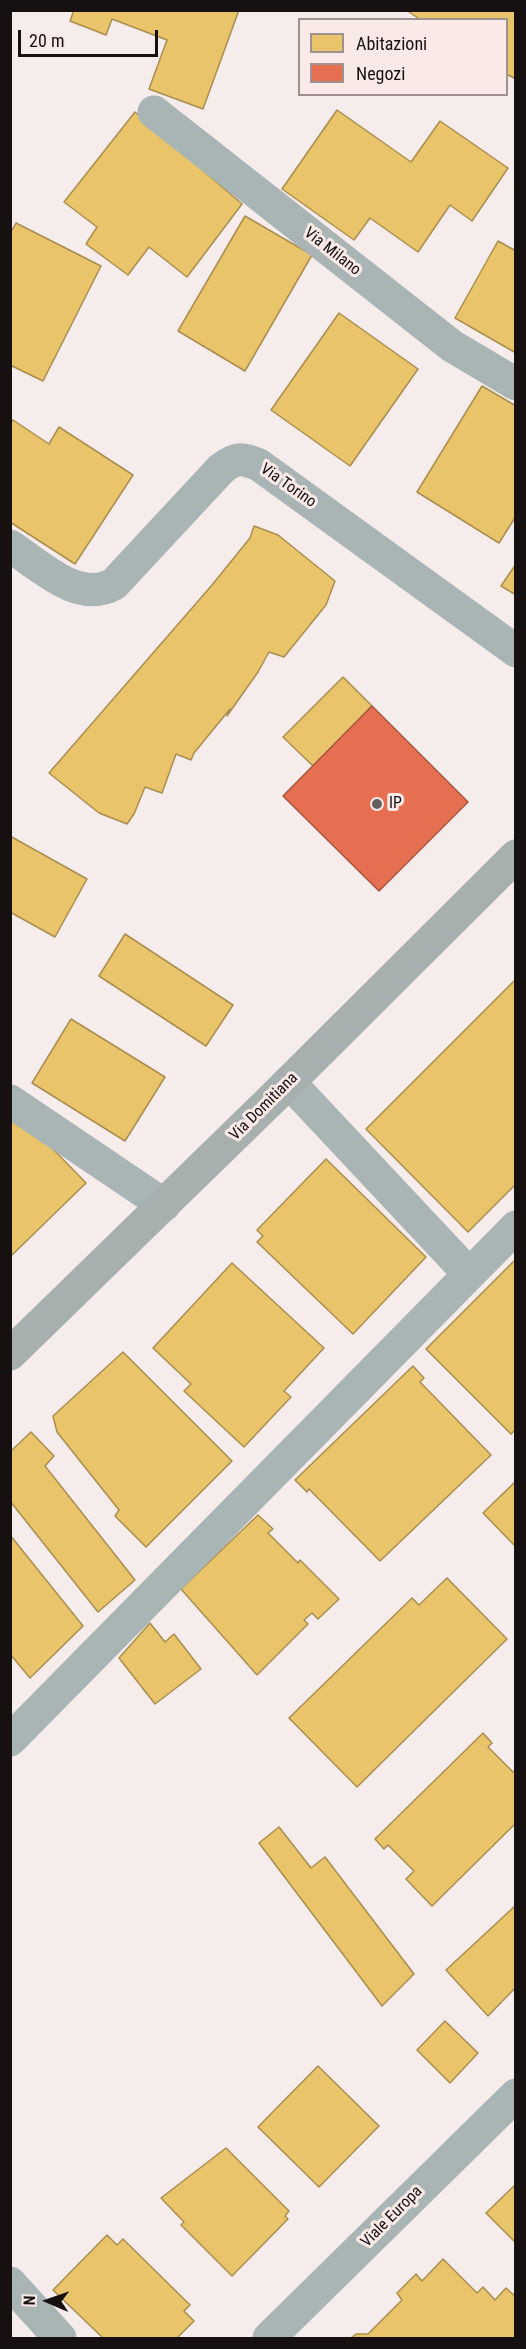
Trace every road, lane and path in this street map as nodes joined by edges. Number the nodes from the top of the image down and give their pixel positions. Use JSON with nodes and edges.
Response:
{"nodes":[{"id":1,"x":154,"y":112,"type":"dead end"},
{"id":2,"x":516,"y":384,"type":"edge"},
{"id":3,"x":10,"y":546,"type":"edge"},
{"id":4,"x":516,"y":651,"type":"edge"},
{"id":5,"x":516,"y":856,"type":"edge"},
{"id":6,"x":289,"y":1082,"type":"junction"},
{"id":7,"x":10,"y":1101,"type":"edge"},
{"id":8,"x":164,"y":1205,"type":"junction"},
{"id":9,"x":516,"y":1227,"type":"edge"},
{"id":10,"x":469,"y":1274,"type":"junction"},
{"id":11,"x":10,"y":1354,"type":"edge"},
{"id":12,"x":10,"y":1740,"type":"edge"},
{"id":13,"x":516,"y":2095,"type":"edge"},
{"id":14,"x":10,"y":2283,"type":"edge"},
{"id":15,"x":60,"y":2338,"type":"edge"},
{"id":16,"x":269,"y":2338,"type":"edge"}],
"edges":[{"from":1,"to":2,"type":"street","name":"Via Milano"},
{"from":3,"to":4,"type":"street","name":"Via Torino"},
{"from":5,"to":6,"type":"main road","name":"Via Domitiana"},
{"from":6,"to":8,"type":"main road","name":"Via Domitiana"},
{"from":6,"to":10,"type":"street"},
{"from":7,"to":8,"type":"street"},
{"from":8,"to":11,"type":"main road","name":"Via Domitiana"},
{"from":9,"to":10,"type":"street"},
{"from":10,"to":12,"type":"street"},
{"from":13,"to":16,"type":"street","name":"Viale Europa"},
{"from":14,"to":15,"type":"street"}]}
